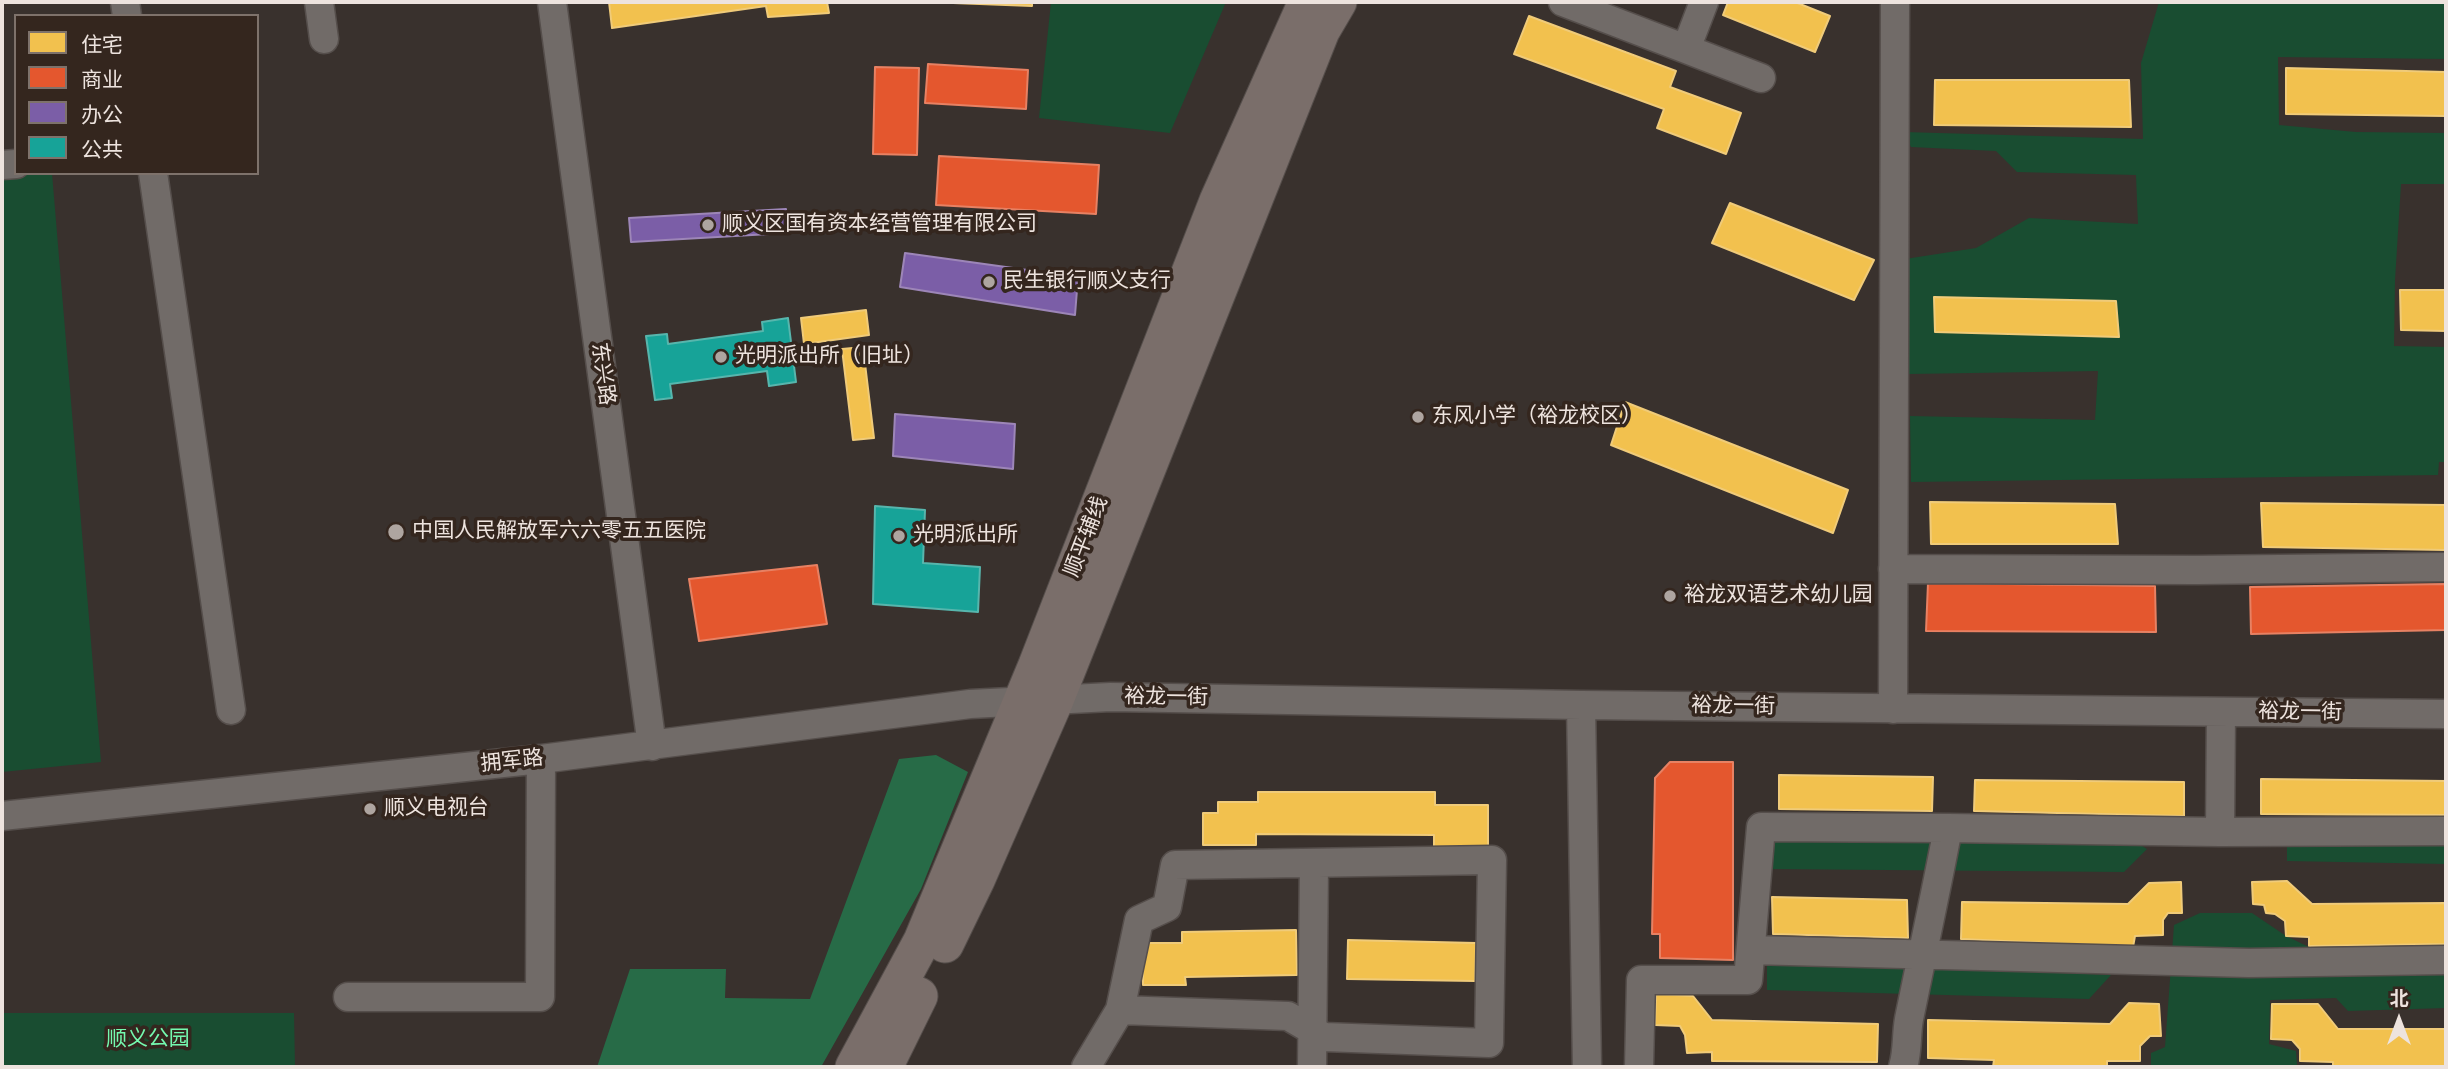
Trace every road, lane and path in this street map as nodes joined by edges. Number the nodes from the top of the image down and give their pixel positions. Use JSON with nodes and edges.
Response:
{"nodes":[{"id":1,"x":319,"y":2,"type":"edge"},
{"id":2,"x":552,"y":2,"type":"edge"},
{"id":3,"x":1307,"y":2,"type":"edge"},
{"id":4,"x":1338,"y":2,"type":"edge"},
{"id":5,"x":1563,"y":2,"type":"edge"},
{"id":6,"x":1704,"y":2,"type":"edge"},
{"id":7,"x":1895,"y":2,"type":"edge"},
{"id":8,"x":324,"y":39,"type":"dead end"},
{"id":9,"x":1686,"y":49,"type":"junction"},
{"id":10,"x":1761,"y":78,"type":"dead end"},
{"id":11,"x":153,"y":175,"type":"edge"},
{"id":12,"x":2446,"y":567,"type":"edge"},
{"id":13,"x":1893,"y":569,"type":"junction"},
{"id":14,"x":1037,"y":701,"type":"junction"},
{"id":15,"x":1581,"y":705,"type":"junction"},
{"id":16,"x":1893,"y":709,"type":"junction"},
{"id":17,"x":231,"y":710,"type":"dead end"},
{"id":18,"x":2221,"y":712,"type":"junction"},
{"id":19,"x":2446,"y":714,"type":"edge"},
{"id":20,"x":652,"y":746,"type":"junction"},
{"id":21,"x":541,"y":760,"type":"junction"},
{"id":22,"x":2,"y":816,"type":"edge"},
{"id":23,"x":1948,"y":828,"type":"junction"},
{"id":24,"x":2446,"y":831,"type":"edge"},
{"id":25,"x":2220,"y":832,"type":"junction"},
{"id":26,"x":1314,"y":863,"type":"junction"},
{"id":27,"x":1751,"y":950,"type":"junction"},
{"id":28,"x":1924,"y":954,"type":"junction"},
{"id":29,"x":2446,"y":960,"type":"edge"},
{"id":30,"x":348,"y":996,"type":"dead end"},
{"id":31,"x":1120,"y":1010,"type":"junction"},
{"id":32,"x":1312,"y":1030,"type":"junction"},
{"id":33,"x":854,"y":1067,"type":"edge"},
{"id":34,"x":884,"y":1067,"type":"edge"},
{"id":35,"x":1086,"y":1067,"type":"edge"},
{"id":36,"x":1312,"y":1067,"type":"edge"},
{"id":37,"x":1587,"y":1067,"type":"edge"},
{"id":38,"x":1639,"y":1067,"type":"edge"},
{"id":39,"x":1903,"y":1067,"type":"edge"}],
"edges":[{"from":1,"to":8,"type":"street"},
{"from":2,"to":20,"type":"street","name":"东兴路"},
{"from":3,"to":14,"type":"main road","name":"顺平辅线"},
{"from":4,"to":14,"type":"main road","name":"顺平辅线"},
{"from":5,"to":9,"type":"street"},
{"from":6,"to":9,"type":"street"},
{"from":7,"to":13,"type":"street"},
{"from":9,"to":10,"type":"street"},
{"from":11,"to":17,"type":"street"},
{"from":12,"to":13,"type":"street"},
{"from":13,"to":16,"type":"street"},
{"from":14,"to":15,"type":"street","name":"裕龙一街"},
{"from":14,"to":20,"type":"street","name":"拥军路"},
{"from":14,"to":33,"type":"main road","name":"顺平辅线"},
{"from":14,"to":34,"type":"main road","name":"顺平辅线"},
{"from":15,"to":16,"type":"street","name":"裕龙一街"},
{"from":15,"to":37,"type":"street"},
{"from":16,"to":18,"type":"street","name":"裕龙一街"},
{"from":18,"to":19,"type":"street","name":"裕龙一街"},
{"from":18,"to":25,"type":"street"},
{"from":20,"to":21,"type":"street","name":"拥军路"},
{"from":21,"to":22,"type":"street","name":"拥军路"},
{"from":21,"to":30,"type":"street"},
{"from":23,"to":25,"type":"street"},
{"from":23,"to":27,"type":"street"},
{"from":23,"to":28,"type":"street"},
{"from":24,"to":25,"type":"street"},
{"from":26,"to":31,"type":"street"},
{"from":26,"to":32,"type":"street"},
{"from":26,"to":32,"type":"street"},
{"from":27,"to":28,"type":"street"},
{"from":27,"to":38,"type":"street"},
{"from":28,"to":29,"type":"street"},
{"from":28,"to":39,"type":"street"},
{"from":31,"to":32,"type":"street"},
{"from":31,"to":35,"type":"street"},
{"from":32,"to":36,"type":"street"}]}
